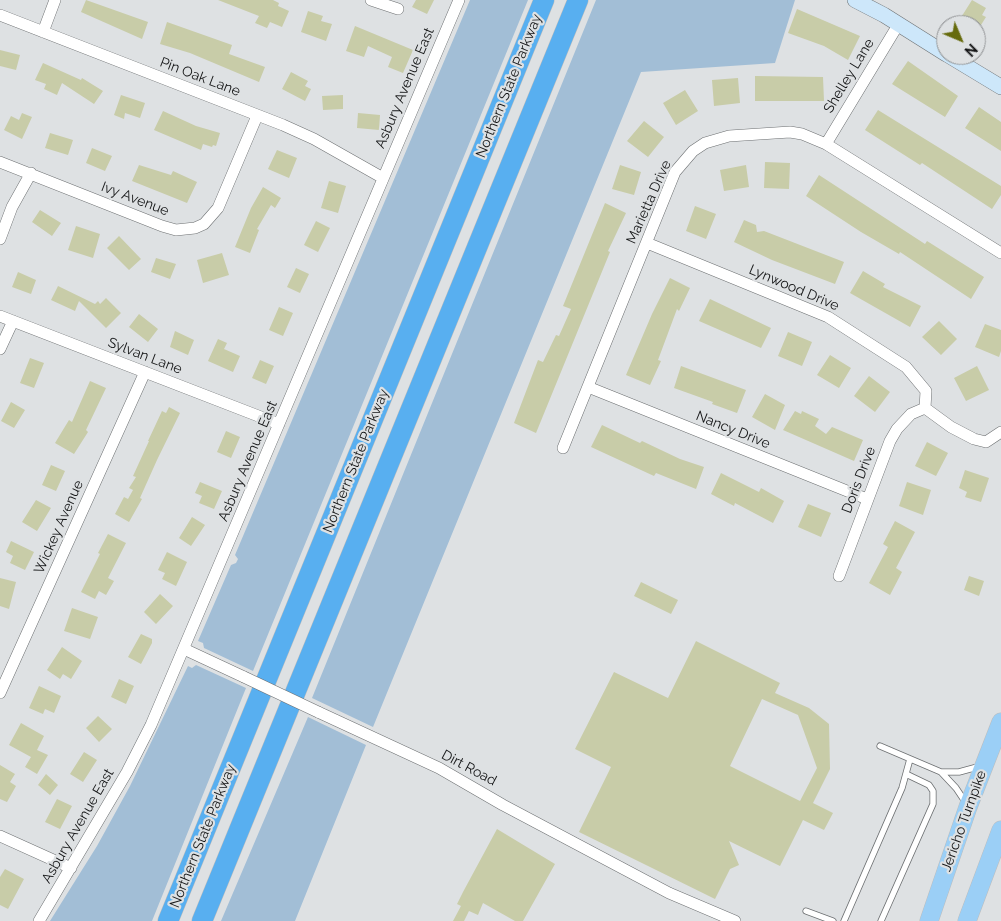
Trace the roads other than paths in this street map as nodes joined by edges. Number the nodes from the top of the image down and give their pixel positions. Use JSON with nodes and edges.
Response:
{"nodes":[{"id":1,"x":55,"y":0,"type":"edge"},
{"id":2,"x":371,"y":0,"type":"edge"},
{"id":3,"x":459,"y":0,"type":"edge"},
{"id":4,"x":544,"y":0,"type":"edge"},
{"id":5,"x":578,"y":0,"type":"edge"},
{"id":6,"x":855,"y":0,"type":"edge"},
{"id":7,"x":398,"y":9,"type":"dead end"},
{"id":8,"x":0,"y":15,"type":"edge"},
{"id":9,"x":898,"y":24,"type":"junction"},
{"id":10,"x":43,"y":32,"type":"junction"},
{"id":11,"x":936,"y":47,"type":"edge"},
{"id":12,"x":965,"y":65,"type":"edge"},
{"id":13,"x":1001,"y":87,"type":"edge"},
{"id":14,"x":257,"y":116,"type":"junction"},
{"id":15,"x":826,"y":144,"type":"junction"},
{"id":16,"x":0,"y":162,"type":"edge"},
{"id":17,"x":30,"y":173,"type":"junction"},
{"id":18,"x":383,"y":178,"type":"junction"},
{"id":19,"x":0,"y":239,"type":"edge"},
{"id":20,"x":647,"y":243,"type":"junction"},
{"id":21,"x":1001,"y":253,"type":"edge"},
{"id":22,"x":0,"y":316,"type":"edge"},
{"id":23,"x":13,"y":321,"type":"junction"},
{"id":24,"x":0,"y":349,"type":"edge"},
{"id":25,"x":144,"y":372,"type":"junction"},
{"id":26,"x":588,"y":387,"type":"junction"},
{"id":27,"x":926,"y":408,"type":"junction"},
{"id":28,"x":280,"y":424,"type":"junction"},
{"id":29,"x":1001,"y":432,"type":"edge"},
{"id":30,"x":563,"y":448,"type":"dead end"},
{"id":31,"x":867,"y":500,"type":"junction"},
{"id":32,"x":839,"y":576,"type":"dead end"},
{"id":33,"x":184,"y":649,"type":"junction"},
{"id":34,"x":0,"y":693,"type":"edge"},
{"id":35,"x":1001,"y":722,"type":"edge"},
{"id":36,"x":880,"y":746,"type":"dead end"},
{"id":37,"x":910,"y":759,"type":"junction"},
{"id":38,"x":983,"y":766,"type":"junction"},
{"id":39,"x":941,"y":772,"type":"junction"},
{"id":40,"x":906,"y":774,"type":"junction"},
{"id":41,"x":968,"y":807,"type":"junction"},
{"id":42,"x":1001,"y":830,"type":"edge"},
{"id":43,"x":0,"y":836,"type":"edge"},
{"id":44,"x":71,"y":868,"type":"junction"},
{"id":45,"x":806,"y":911,"type":"dead end"},
{"id":46,"x":39,"y":921,"type":"edge"},
{"id":47,"x":168,"y":921,"type":"edge"},
{"id":48,"x":202,"y":921,"type":"edge"},
{"id":49,"x":735,"y":921,"type":"edge"},
{"id":50,"x":833,"y":921,"type":"edge"},
{"id":51,"x":844,"y":921,"type":"edge"},
{"id":52,"x":881,"y":921,"type":"edge"},
{"id":53,"x":929,"y":921,"type":"edge"},
{"id":54,"x":967,"y":921,"type":"edge"}],
"edges":[{"from":1,"to":10,"type":"street"},
{"from":2,"to":7,"type":"street"},
{"from":3,"to":18,"type":"street","name":"Asbury Avenue East"},
{"from":4,"to":47,"type":"highway","name":"Northern State Parkway"},
{"from":5,"to":48,"type":"highway"},
{"from":6,"to":9,"type":"street"},
{"from":8,"to":10,"type":"street","name":"Pin Oak Lane"},
{"from":9,"to":11,"type":"street"},
{"from":9,"to":15,"type":"street","name":"Shelley Lane"},
{"from":10,"to":14,"type":"street","name":"Pin Oak Lane"},
{"from":12,"to":13,"type":"street"},
{"from":14,"to":17,"type":"street","name":"Ivy Avenue"},
{"from":14,"to":18,"type":"street","name":"Pin Oak Lane"},
{"from":15,"to":20,"type":"street","name":"Marietta Drive"},
{"from":15,"to":21,"type":"street","name":"Marietta Drive"},
{"from":16,"to":17,"type":"street","name":"Ivy Avenue"},
{"from":17,"to":19,"type":"street"},
{"from":18,"to":28,"type":"street","name":"Asbury Avenue East"},
{"from":20,"to":26,"type":"street","name":"Marietta Drive"},
{"from":20,"to":27,"type":"street","name":"Lynwood Drive"},
{"from":22,"to":23,"type":"street","name":"Sylvan Lane"},
{"from":23,"to":24,"type":"street"},
{"from":23,"to":25,"type":"street","name":"Sylvan Lane"},
{"from":25,"to":28,"type":"street","name":"Sylvan Lane"},
{"from":25,"to":34,"type":"street","name":"Wickey Avenue"},
{"from":26,"to":30,"type":"street","name":"Marietta Drive"},
{"from":26,"to":31,"type":"street","name":"Nancy Drive"},
{"from":27,"to":29,"type":"street"},
{"from":27,"to":31,"type":"street","name":"Doris Drive"},
{"from":28,"to":33,"type":"street","name":"Asbury Avenue East"},
{"from":31,"to":32,"type":"street","name":"Doris Drive"},
{"from":33,"to":44,"type":"street","name":"Asbury Avenue East"},
{"from":33,"to":49,"type":"street","name":"Dirt Road","bridge":true},
{"from":35,"to":38,"type":"main road","name":"Jericho Turnpike"},
{"from":36,"to":37,"type":"lane"},
{"from":37,"to":39,"type":"lane"},
{"from":37,"to":40,"type":"lane"},
{"from":38,"to":39,"type":"lane"},
{"from":38,"to":41,"type":"main road","name":"Jericho Turnpike"},
{"from":39,"to":41,"type":"lane"},
{"from":40,"to":51,"type":"lane"},
{"from":40,"to":52,"type":"lane"},
{"from":41,"to":53,"type":"main road","name":"Jericho Turnpike"},
{"from":42,"to":54,"type":"main road"},
{"from":43,"to":44,"type":"street"},
{"from":44,"to":46,"type":"street","name":"Asbury Avenue East"},
{"from":45,"to":50,"type":"lane"}]}
